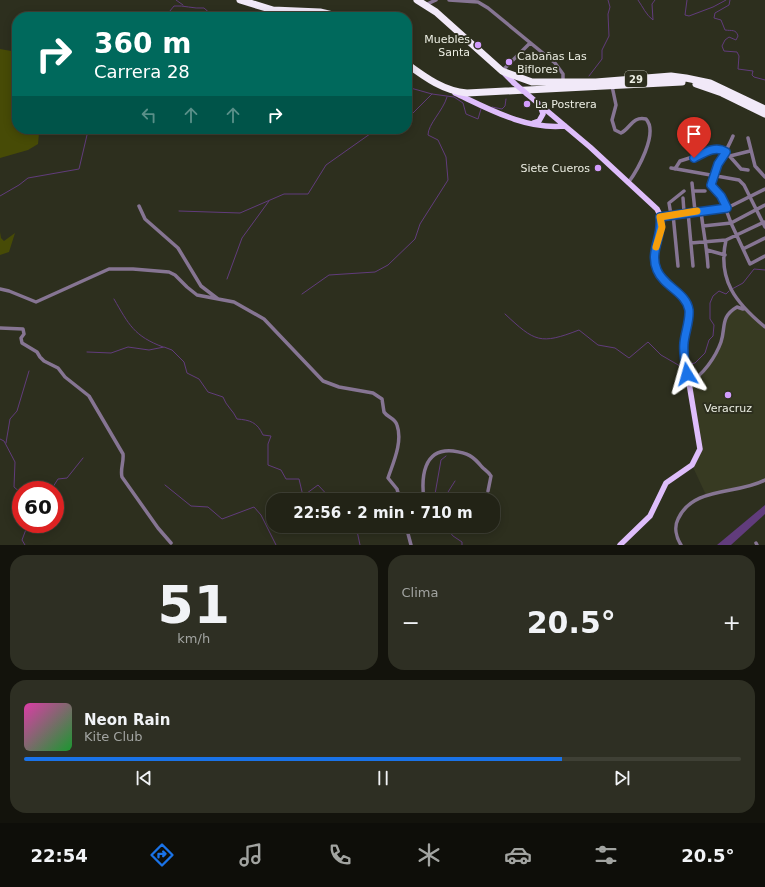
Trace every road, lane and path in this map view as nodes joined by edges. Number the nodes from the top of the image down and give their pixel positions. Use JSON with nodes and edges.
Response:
{"nodes":[{"id":1,"x":240,"y":0,"type":"edge"},
{"id":2,"x":417,"y":0,"type":"edge"},
{"id":3,"x":436,"y":0,"type":"edge"},
{"id":4,"x":449,"y":0,"type":"edge"},
{"id":5,"x":425,"y":5,"type":"junction"},
{"id":6,"x":320,"y":12,"type":"edge"},
{"id":7,"x":530,"y":43,"type":"junction"},
{"id":8,"x":412,"y":68,"type":"edge"},
{"id":9,"x":502,"y":71,"type":"junction"},
{"id":10,"x":563,"y":82,"type":"junction"},
{"id":11,"x":612,"y":86,"type":"junction"},
{"id":12,"x":446,"y":89,"type":"junction"},
{"id":13,"x":540,"y":105,"type":"junction"},
{"id":14,"x":765,"y":108,"type":"edge"},
{"id":15,"x":765,"y":114,"type":"edge"},
{"id":16,"x":531,"y":124,"type":"junction"},
{"id":17,"x":565,"y":126,"type":"junction"},
{"id":18,"x":733,"y":136,"type":"dead end"},
{"id":19,"x":748,"y":138,"type":"dead end"},
{"id":20,"x":750,"y":151,"type":"junction"},
{"id":21,"x":726,"y":152,"type":"junction"},
{"id":22,"x":730,"y":156,"type":"junction"},
{"id":23,"x":748,"y":170,"type":"dead end"},
{"id":24,"x":765,"y":170,"type":"edge"},
{"id":25,"x":760,"y":171,"type":"junction"},
{"id":26,"x":713,"y":175,"type":"junction"},
{"id":27,"x":765,"y":177,"type":"edge"},
{"id":28,"x":628,"y":183,"type":"junction"},
{"id":29,"x":692,"y":184,"type":"dead end"},
{"id":30,"x":765,"y":189,"type":"edge"},
{"id":31,"x":684,"y":191,"type":"dead end"},
{"id":32,"x":705,"y":191,"type":"dead end"},
{"id":33,"x":693,"y":192,"type":"junction"},
{"id":34,"x":750,"y":197,"type":"junction"},
{"id":35,"x":683,"y":198,"type":"dead end"},
{"id":36,"x":765,"y":205,"type":"edge"},
{"id":37,"x":138,"y":206,"type":"dead end"},
{"id":38,"x":727,"y":208,"type":"junction"},
{"id":39,"x":756,"y":210,"type":"junction"},
{"id":40,"x":695,"y":211,"type":"junction"},
{"id":41,"x":701,"y":211,"type":"junction"},
{"id":42,"x":686,"y":212,"type":"junction"},
{"id":43,"x":672,"y":215,"type":"junction"},
{"id":44,"x":660,"y":217,"type":"junction"},
{"id":45,"x":731,"y":223,"type":"junction"},
{"id":46,"x":764,"y":224,"type":"edge"},
{"id":47,"x":703,"y":226,"type":"junction"},
{"id":48,"x":737,"y":236,"type":"junction"},
{"id":49,"x":765,"y":238,"type":"edge"},
{"id":50,"x":726,"y":240,"type":"junction"},
{"id":51,"x":704,"y":241,"type":"junction"},
{"id":52,"x":691,"y":243,"type":"junction"},
{"id":53,"x":743,"y":249,"type":"junction"},
{"id":54,"x":707,"y":250,"type":"junction"},
{"id":55,"x":725,"y":255,"type":"junction"},
{"id":56,"x":765,"y":256,"type":"edge"},
{"id":57,"x":678,"y":266,"type":"dead end"},
{"id":58,"x":693,"y":266,"type":"dead end"},
{"id":59,"x":708,"y":267,"type":"dead end"},
{"id":60,"x":0,"y":289,"type":"edge"},
{"id":61,"x":219,"y":300,"type":"junction"},
{"id":62,"x":744,"y":309,"type":"junction"},
{"id":63,"x":765,"y":327,"type":"edge"},
{"id":64,"x":0,"y":328,"type":"edge"},
{"id":65,"x":689,"y":382,"type":"junction"},
{"id":66,"x":765,"y":480,"type":"edge"},
{"id":67,"x":488,"y":491,"type":"dead end"},
{"id":68,"x":398,"y":493,"type":"edge"},
{"id":69,"x":423,"y":493,"type":"edge"},
{"id":70,"x":408,"y":533,"type":"edge"},
{"id":71,"x":171,"y":543,"type":"dead end"},
{"id":72,"x":411,"y":545,"type":"edge"},
{"id":73,"x":620,"y":545,"type":"edge"},
{"id":74,"x":681,"y":545,"type":"edge"}],
"edges":[{"from":1,"to":6,"type":"highway"},
{"from":2,"to":5,"type":"highway","number":"29"},
{"from":3,"to":5,"type":"street"},
{"from":4,"to":7,"type":"street"},
{"from":5,"to":9,"type":"highway","number":"29"},
{"from":7,"to":9,"type":"street"},
{"from":7,"to":10,"type":"street"},
{"from":8,"to":12,"type":"highway","number":"29"},
{"from":9,"to":10,"type":"highway","number":"29"},
{"from":9,"to":13,"type":"main road","bridge":true},
{"from":10,"to":14,"type":"highway","number":"29"},
{"from":11,"to":12,"type":"highway","number":"29"},
{"from":11,"to":15,"type":"highway","number":"29"},
{"from":11,"to":28,"type":"street"},
{"from":12,"to":16,"type":"main road"},
{"from":13,"to":16,"type":"main road"},
{"from":13,"to":17,"type":"main road"},
{"from":16,"to":17,"type":"main road"},
{"from":17,"to":28,"type":"main road"},
{"from":18,"to":21,"type":"street"},
{"from":19,"to":20,"type":"street"},
{"from":20,"to":22,"type":"street"},
{"from":20,"to":25,"type":"street"},
{"from":21,"to":22,"type":"street"},
{"from":21,"to":26,"type":"street"},
{"from":21,"to":26,"type":"street"},
{"from":22,"to":23,"type":"street"},
{"from":24,"to":25,"type":"street"},
{"from":25,"to":27,"type":"street"},
{"from":26,"to":34,"type":"street"},
{"from":26,"to":38,"type":"street"},
{"from":28,"to":44,"type":"main road"},
{"from":29,"to":33,"type":"street"},
{"from":30,"to":34,"type":"street"},
{"from":31,"to":43,"type":"street"},
{"from":32,"to":33,"type":"street"},
{"from":33,"to":40,"type":"street"},
{"from":34,"to":38,"type":"street"},
{"from":34,"to":39,"type":"street"},
{"from":35,"to":42,"type":"street"},
{"from":36,"to":39,"type":"street"},
{"from":37,"to":61,"type":"street"},
{"from":38,"to":41,"type":"street"},
{"from":38,"to":45,"type":"street"},
{"from":39,"to":45,"type":"street"},
{"from":39,"to":46,"type":"street"},
{"from":40,"to":41,"type":"street"},
{"from":40,"to":42,"type":"street"},
{"from":41,"to":47,"type":"street"},
{"from":42,"to":43,"type":"street"},
{"from":42,"to":52,"type":"street"},
{"from":43,"to":44,"type":"street"},
{"from":43,"to":57,"type":"street"},
{"from":44,"to":65,"type":"main road"},
{"from":45,"to":47,"type":"street"},
{"from":45,"to":48,"type":"street"},
{"from":46,"to":48,"type":"street"},
{"from":47,"to":51,"type":"street"},
{"from":48,"to":50,"type":"street"},
{"from":48,"to":53,"type":"street"},
{"from":49,"to":53,"type":"street"},
{"from":50,"to":51,"type":"street"},
{"from":50,"to":55,"type":"street"},
{"from":51,"to":52,"type":"street"},
{"from":51,"to":54,"type":"street"},
{"from":52,"to":58,"type":"street"},
{"from":53,"to":56,"type":"street"},
{"from":54,"to":55,"type":"street"},
{"from":54,"to":59,"type":"street"},
{"from":55,"to":62,"type":"street"},
{"from":60,"to":61,"type":"street"},
{"from":61,"to":68,"type":"street"},
{"from":62,"to":63,"type":"street"},
{"from":62,"to":65,"type":"street"},
{"from":64,"to":71,"type":"street"},
{"from":65,"to":73,"type":"main road"},
{"from":66,"to":74,"type":"street"},
{"from":67,"to":69,"type":"street"},
{"from":70,"to":72,"type":"street"}]}
